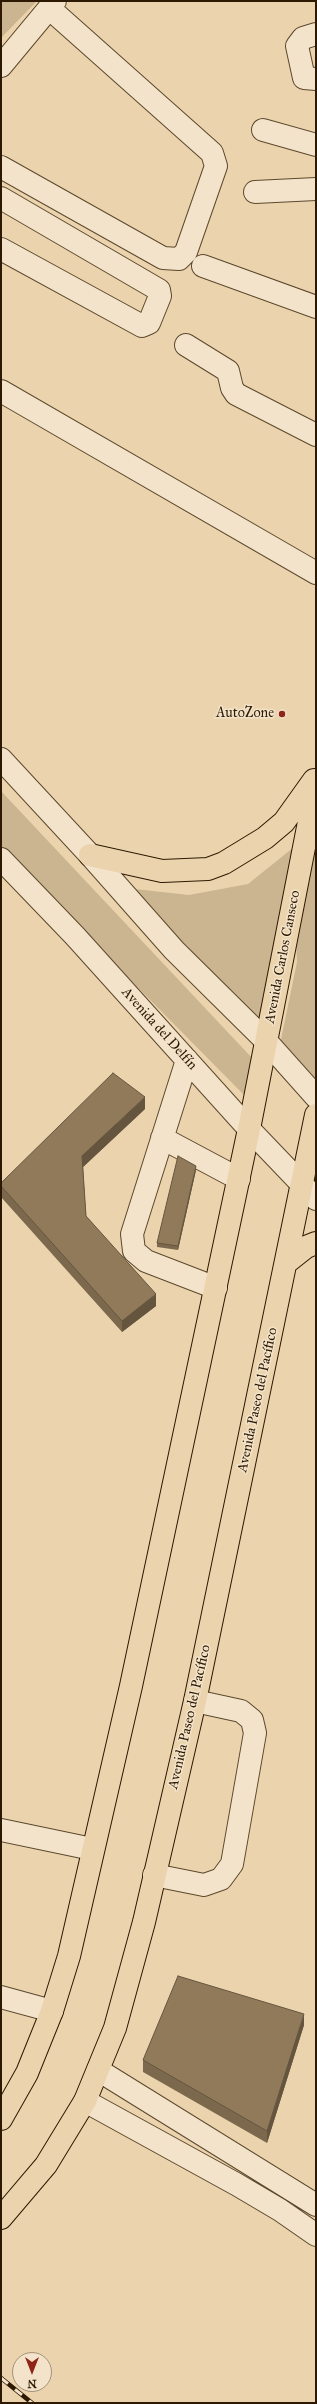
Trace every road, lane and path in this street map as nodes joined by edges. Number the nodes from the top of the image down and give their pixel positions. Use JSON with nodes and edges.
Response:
{"nodes":[{"id":1,"x":52,"y":4,"type":"edge"},
{"id":2,"x":316,"y":34,"type":"edge"},
{"id":3,"x":1,"y":66,"type":"edge"},
{"id":4,"x":316,"y":79,"type":"edge"},
{"id":5,"x":262,"y":130,"type":"dead end"},
{"id":6,"x":316,"y":145,"type":"edge"},
{"id":7,"x":1,"y":167,"type":"edge"},
{"id":8,"x":316,"y":189,"type":"edge"},
{"id":9,"x":255,"y":192,"type":"dead end"},
{"id":10,"x":1,"y":198,"type":"edge"},
{"id":11,"x":1,"y":249,"type":"edge"},
{"id":12,"x":203,"y":266,"type":"dead end"},
{"id":13,"x":316,"y":307,"type":"edge"},
{"id":14,"x":186,"y":345,"type":"dead end"},
{"id":15,"x":1,"y":391,"type":"edge"},
{"id":16,"x":316,"y":435,"type":"edge"},
{"id":17,"x":316,"y":573,"type":"edge"},
{"id":18,"x":1,"y":759,"type":"edge"},
{"id":19,"x":316,"y":778,"type":"edge"},
{"id":20,"x":316,"y":786,"type":"edge"},
{"id":21,"x":90,"y":855,"type":"junction"},
{"id":22,"x":1,"y":859,"type":"edge"},
{"id":23,"x":267,"y":1042,"type":"junction"},
{"id":24,"x":187,"y":1060,"type":"junction"},
{"id":25,"x":316,"y":1096,"type":"edge"},
{"id":26,"x":316,"y":1115,"type":"edge"},
{"id":27,"x":249,"y":1129,"type":"junction"},
{"id":28,"x":162,"y":1138,"type":"junction"},
{"id":29,"x":239,"y":1179,"type":"junction"},
{"id":30,"x":310,"y":1192,"type":"edge"},
{"id":31,"x":316,"y":1243,"type":"edge"},
{"id":32,"x":287,"y":1262,"type":"junction"},
{"id":33,"x":216,"y":1288,"type":"junction"},
{"id":34,"x":195,"y":1700,"type":"junction"},
{"id":35,"x":1,"y":1830,"type":"edge"},
{"id":36,"x":92,"y":1849,"type":"junction"},
{"id":37,"x":154,"y":1875,"type":"junction"},
{"id":38,"x":1,"y":1997,"type":"edge"},
{"id":39,"x":52,"y":2011,"type":"junction"},
{"id":40,"x":98,"y":2070,"type":"junction"},
{"id":41,"x":85,"y":2101,"type":"junction"},
{"id":42,"x":2,"y":2113,"type":"edge"},
{"id":43,"x":316,"y":2205,"type":"edge"},
{"id":44,"x":1,"y":2218,"type":"edge"},
{"id":45,"x":316,"y":2235,"type":"edge"}],
"edges":[{"from":1,"to":3,"type":"street"},
{"from":1,"to":7,"type":"street"},
{"from":2,"to":4,"type":"street"},
{"from":5,"to":6,"type":"street"},
{"from":8,"to":9,"type":"street"},
{"from":10,"to":11,"type":"street"},
{"from":12,"to":13,"type":"street"},
{"from":14,"to":16,"type":"street"},
{"from":15,"to":17,"type":"street"},
{"from":18,"to":21,"type":"street"},
{"from":19,"to":21,"type":"main road"},
{"from":20,"to":23,"type":"main road","name":"Avenida Carlos Canseco"},
{"from":21,"to":23,"type":"street"},
{"from":22,"to":24,"type":"street","name":"Avenida del Delfín"},
{"from":23,"to":25,"type":"street"},
{"from":23,"to":27,"type":"main road","name":"Avenida Carlos Canseco"},
{"from":24,"to":27,"type":"street","name":"Avenida del Delfín"},
{"from":24,"to":28,"type":"street"},
{"from":26,"to":30,"type":"main road"},
{"from":27,"to":29,"type":"main road"},
{"from":27,"to":30,"type":"street","name":"Avenida del Delfín"},
{"from":28,"to":29,"type":"street"},
{"from":28,"to":33,"type":"street"},
{"from":29,"to":33,"type":"main road"},
{"from":30,"to":32,"type":"main road","name":"Avenida Paseo del Pacífico"},
{"from":31,"to":32,"type":"main road"},
{"from":32,"to":34,"type":"main road","name":"Avenida Paseo del Pacífico"},
{"from":33,"to":36,"type":"main road"},
{"from":34,"to":37,"type":"main road","name":"Avenida Paseo del Pacífico"},
{"from":34,"to":37,"type":"street"},
{"from":35,"to":36,"type":"street"},
{"from":36,"to":39,"type":"main road"},
{"from":37,"to":40,"type":"main road","name":"Avenida Paseo del Pacífico"},
{"from":38,"to":39,"type":"street"},
{"from":39,"to":42,"type":"main road"},
{"from":40,"to":41,"type":"main road","name":"Avenida Paseo del Pacífico"},
{"from":40,"to":43,"type":"street"},
{"from":41,"to":44,"type":"main road","name":"Avenida Paseo del Pacífico"},
{"from":41,"to":45,"type":"street"}]}
